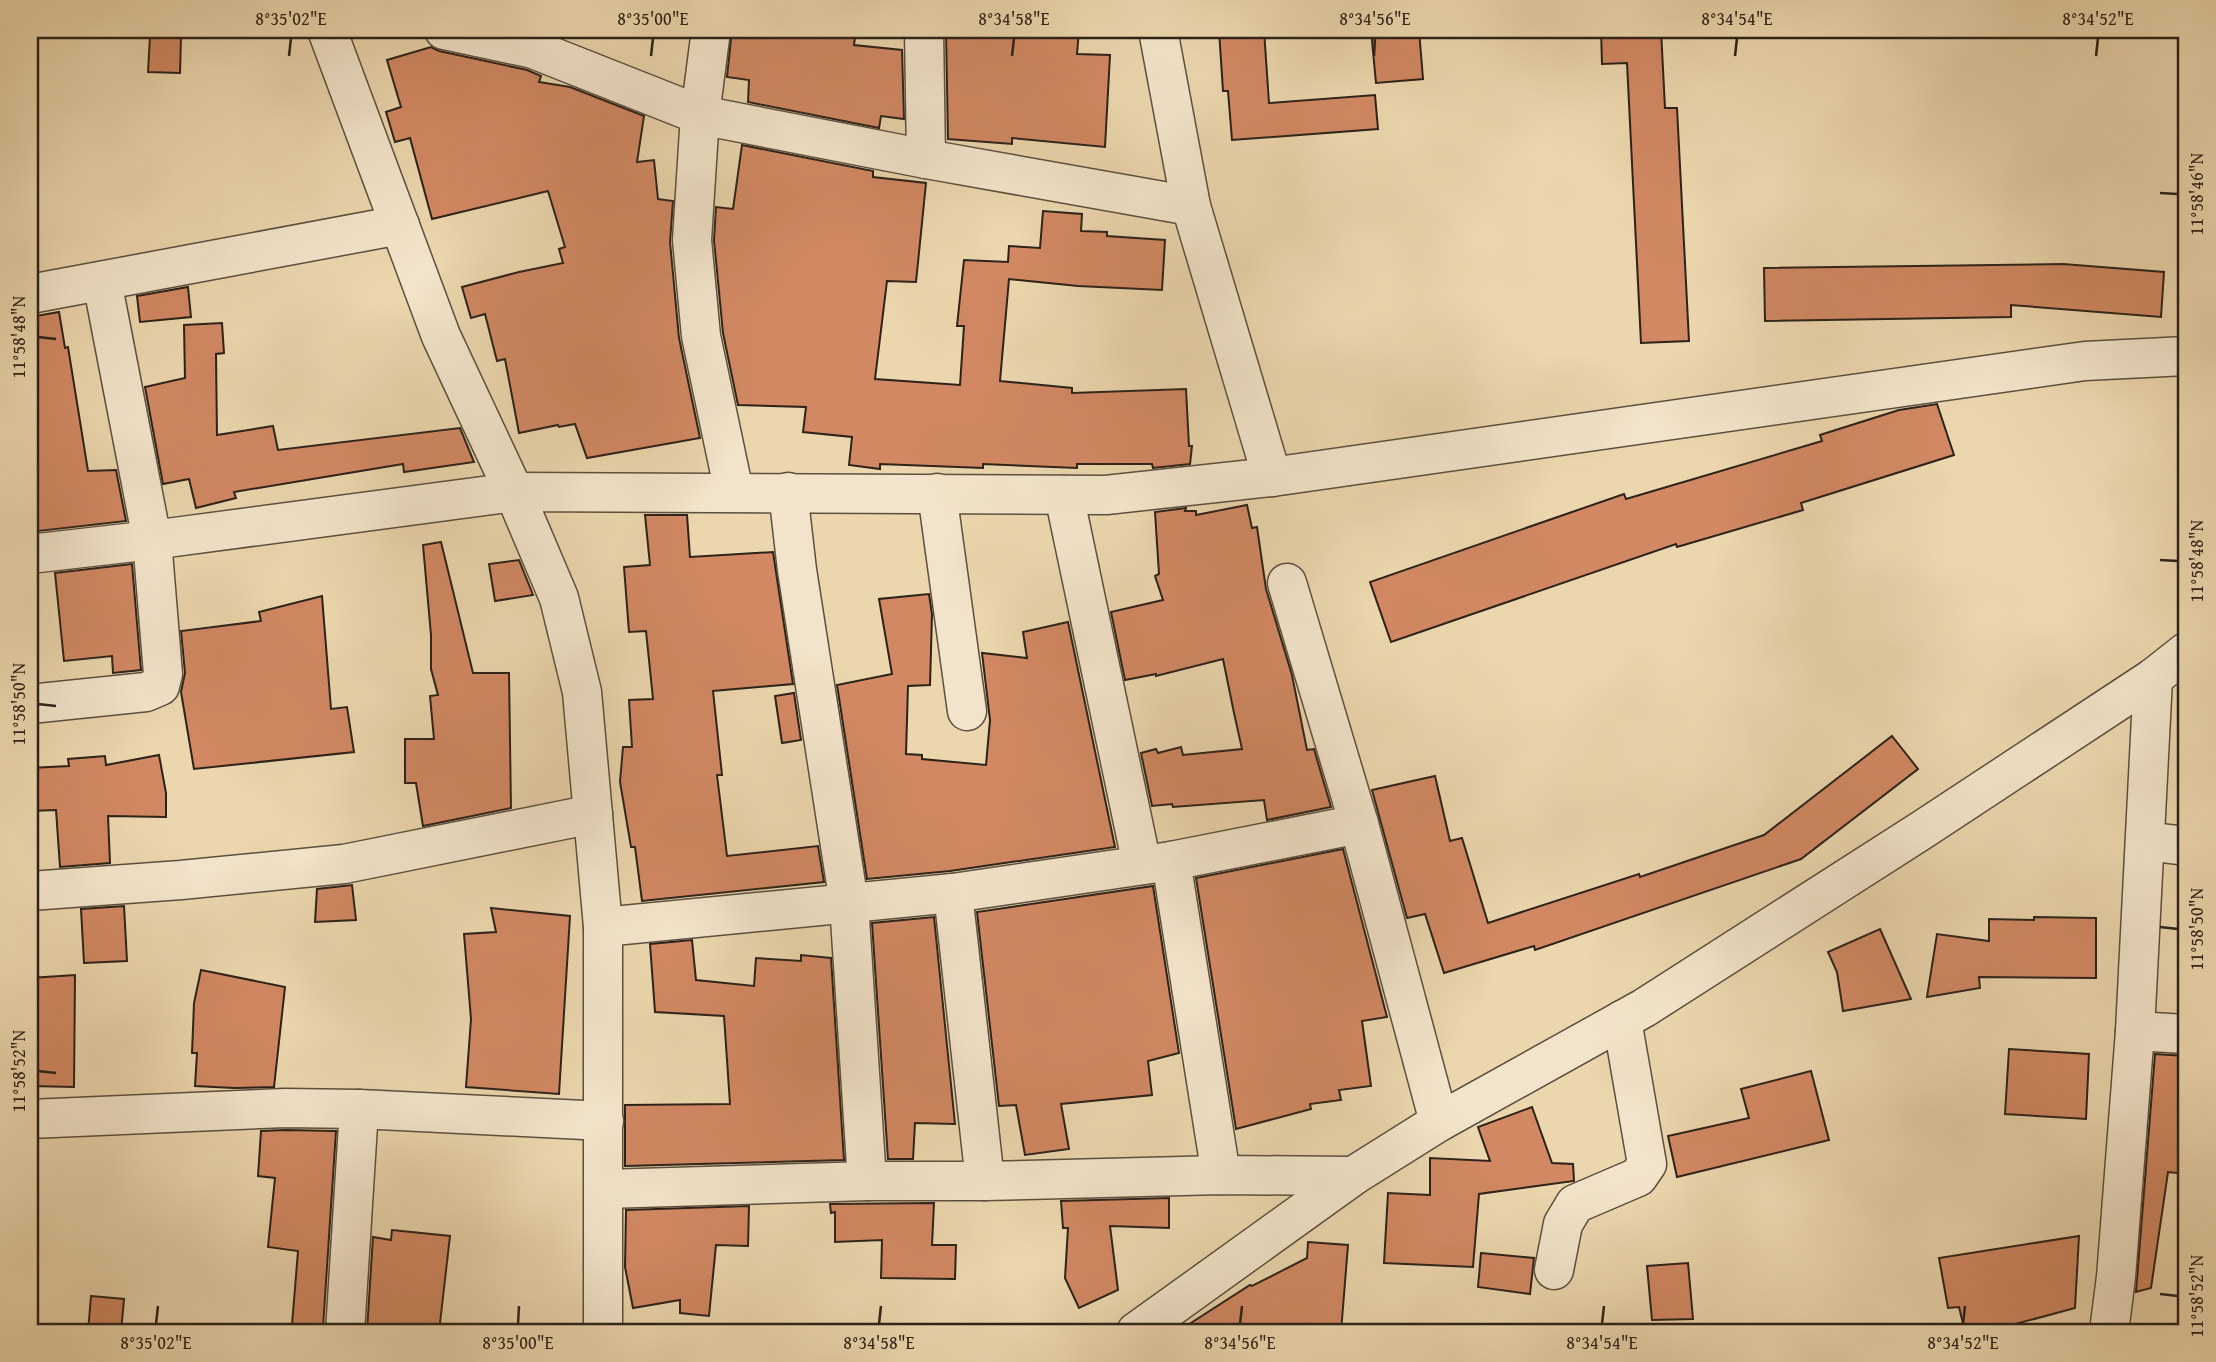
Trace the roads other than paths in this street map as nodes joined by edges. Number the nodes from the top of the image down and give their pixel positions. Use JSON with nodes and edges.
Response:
{"nodes":[{"id":1,"x":327,"y":30,"type":"edge"},
{"id":2,"x":444,"y":30,"type":"edge"},
{"id":3,"x":711,"y":30,"type":"edge"},
{"id":4,"x":924,"y":30,"type":"edge"},
{"id":5,"x":1158,"y":30,"type":"edge"},
{"id":6,"x":534,"y":39,"type":"edge"},
{"id":7,"x":700,"y":115,"type":"junction"},
{"id":8,"x":926,"y":159,"type":"junction"},
{"id":9,"x":1191,"y":206,"type":"junction"},
{"id":10,"x":400,"y":225,"type":"junction"},
{"id":11,"x":102,"y":281,"type":"junction"},
{"id":12,"x":30,"y":294,"type":"edge"},
{"id":13,"x":2186,"y":356,"type":"edge"},
{"id":14,"x":1272,"y":477,"type":"junction"},
{"id":15,"x":513,"y":492,"type":"junction"},
{"id":16,"x":734,"y":492,"type":"junction"},
{"id":17,"x":788,"y":492,"type":"junction"},
{"id":18,"x":937,"y":493,"type":"junction"},
{"id":19,"x":1063,"y":495,"type":"junction"},
{"id":20,"x":152,"y":540,"type":"junction"},
{"id":21,"x":30,"y":554,"type":"edge"},
{"id":22,"x":1287,"y":583,"type":"dead end"},
{"id":23,"x":2186,"y":652,"type":"edge"},
{"id":24,"x":2153,"y":678,"type":"junction"},
{"id":25,"x":30,"y":704,"type":"edge"},
{"id":26,"x":967,"y":711,"type":"dead end"},
{"id":27,"x":593,"y":814,"type":"junction"},
{"id":28,"x":1359,"y":824,"type":"junction"},
{"id":29,"x":2145,"y":841,"type":"junction"},
{"id":30,"x":2186,"y":846,"type":"edge"},
{"id":31,"x":1157,"y":863,"type":"junction"},
{"id":32,"x":30,"y":891,"type":"edge"},
{"id":33,"x":953,"y":893,"type":"junction"},
{"id":34,"x":849,"y":904,"type":"junction"},
{"id":35,"x":603,"y":927,"type":"junction"},
{"id":36,"x":1622,"y":1020,"type":"junction"},
{"id":37,"x":2135,"y":1031,"type":"junction"},
{"id":38,"x":2186,"y":1034,"type":"edge"},
{"id":39,"x":359,"y":1109,"type":"junction"},
{"id":40,"x":30,"y":1119,"type":"edge"},
{"id":41,"x":604,"y":1121,"type":"junction"},
{"id":42,"x":1439,"y":1122,"type":"junction"},
{"id":43,"x":1221,"y":1175,"type":"junction"},
{"id":44,"x":1353,"y":1177,"type":"junction"},
{"id":45,"x":867,"y":1181,"type":"junction"},
{"id":46,"x":985,"y":1181,"type":"junction"},
{"id":47,"x":605,"y":1189,"type":"junction"},
{"id":48,"x":1554,"y":1270,"type":"dead end"},
{"id":49,"x":345,"y":1332,"type":"edge"},
{"id":50,"x":603,"y":1332,"type":"edge"},
{"id":51,"x":1136,"y":1332,"type":"edge"},
{"id":52,"x":2109,"y":1332,"type":"edge"}],
"edges":[{"from":1,"to":10,"type":"street"},
{"from":2,"to":6,"type":"street"},
{"from":3,"to":7,"type":"street"},
{"from":4,"to":8,"type":"street"},
{"from":5,"to":9,"type":"street"},
{"from":6,"to":7,"type":"street"},
{"from":7,"to":8,"type":"street"},
{"from":7,"to":16,"type":"street"},
{"from":8,"to":9,"type":"street"},
{"from":9,"to":14,"type":"street"},
{"from":10,"to":11,"type":"street"},
{"from":10,"to":15,"type":"street"},
{"from":11,"to":12,"type":"street"},
{"from":11,"to":20,"type":"street"},
{"from":13,"to":14,"type":"street"},
{"from":14,"to":19,"type":"street"},
{"from":15,"to":16,"type":"street"},
{"from":15,"to":20,"type":"street"},
{"from":15,"to":27,"type":"street"},
{"from":16,"to":17,"type":"street"},
{"from":17,"to":18,"type":"street"},
{"from":17,"to":34,"type":"street"},
{"from":18,"to":19,"type":"street"},
{"from":18,"to":26,"type":"street"},
{"from":19,"to":31,"type":"street"},
{"from":20,"to":21,"type":"street"},
{"from":20,"to":25,"type":"street"},
{"from":22,"to":28,"type":"street"},
{"from":23,"to":24,"type":"street"},
{"from":24,"to":29,"type":"street"},
{"from":24,"to":36,"type":"street"},
{"from":27,"to":32,"type":"street"},
{"from":27,"to":35,"type":"street"},
{"from":28,"to":31,"type":"street"},
{"from":28,"to":42,"type":"street"},
{"from":29,"to":30,"type":"street"},
{"from":29,"to":37,"type":"street"},
{"from":31,"to":33,"type":"street"},
{"from":31,"to":43,"type":"street"},
{"from":33,"to":34,"type":"street"},
{"from":33,"to":46,"type":"street"},
{"from":34,"to":35,"type":"street"},
{"from":34,"to":45,"type":"street"},
{"from":35,"to":41,"type":"street"},
{"from":36,"to":42,"type":"street"},
{"from":36,"to":48,"type":"street"},
{"from":37,"to":38,"type":"street"},
{"from":37,"to":52,"type":"street"},
{"from":39,"to":40,"type":"street"},
{"from":39,"to":41,"type":"street"},
{"from":39,"to":49,"type":"street"},
{"from":41,"to":47,"type":"street"},
{"from":42,"to":44,"type":"street"},
{"from":43,"to":44,"type":"street"},
{"from":43,"to":46,"type":"street"},
{"from":44,"to":51,"type":"street"},
{"from":45,"to":46,"type":"street"},
{"from":45,"to":47,"type":"street"},
{"from":47,"to":50,"type":"street"}]}
